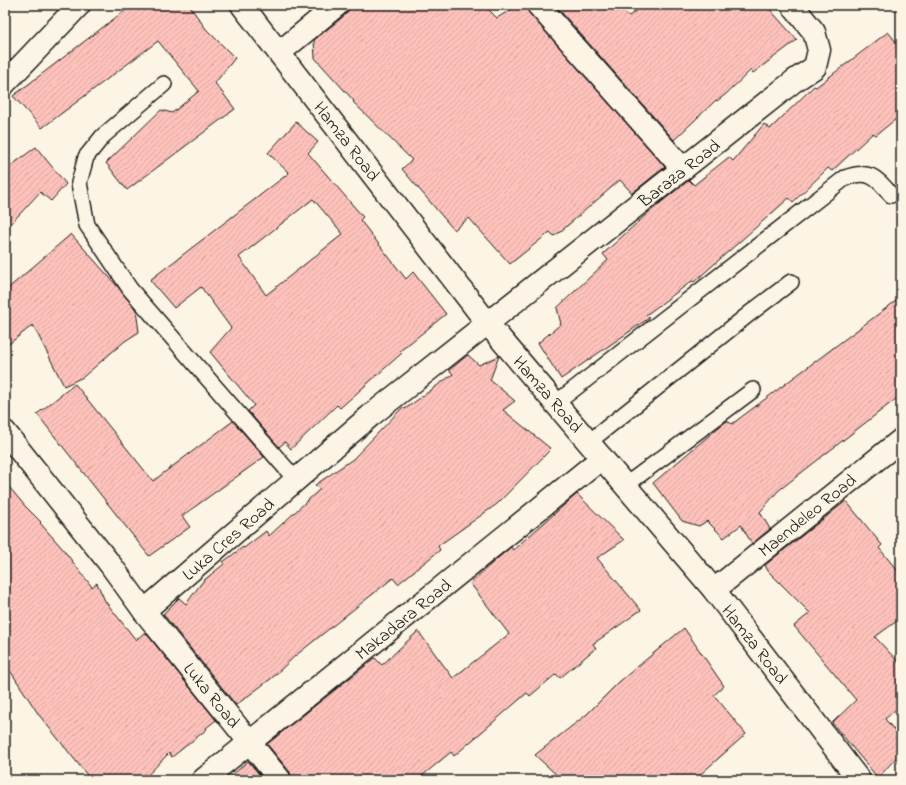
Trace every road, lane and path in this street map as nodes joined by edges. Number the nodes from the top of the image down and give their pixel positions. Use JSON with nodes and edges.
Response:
{"nodes":[{"id":1,"x":79,"y":5,"type":"edge"},
{"id":2,"x":242,"y":5,"type":"edge"},
{"id":3,"x":337,"y":5,"type":"edge"},
{"id":4,"x":538,"y":5,"type":"edge"},
{"id":5,"x":792,"y":5,"type":"edge"},
{"id":6,"x":279,"y":53,"type":"junction"},
{"id":7,"x":5,"y":83,"type":"edge"},
{"id":8,"x":164,"y":84,"type":"dead end"},
{"id":9,"x":683,"y":169,"type":"junction"},
{"id":10,"x":891,"y":195,"type":"dead end"},
{"id":11,"x":791,"y":282,"type":"dead end"},
{"id":12,"x":488,"y":324,"type":"junction"},
{"id":13,"x":753,"y":390,"type":"dead end"},
{"id":14,"x":556,"y":403,"type":"junction"},
{"id":15,"x":5,"y":432,"type":"edge"},
{"id":16,"x":901,"y":440,"type":"edge"},
{"id":17,"x":596,"y":450,"type":"junction"},
{"id":18,"x":296,"y":480,"type":"junction"},
{"id":19,"x":626,"y":485,"type":"junction"},
{"id":20,"x":714,"y":590,"type":"junction"},
{"id":21,"x":144,"y":611,"type":"junction"},
{"id":22,"x":250,"y":742,"type":"junction"},
{"id":23,"x":204,"y":780,"type":"edge"},
{"id":24,"x":280,"y":780,"type":"edge"},
{"id":25,"x":860,"y":780,"type":"edge"}],
"edges":[{"from":1,"to":7,"type":"street"},
{"from":2,"to":6,"type":"street","name":"Hamza Road"},
{"from":3,"to":6,"type":"street"},
{"from":4,"to":9,"type":"street"},
{"from":5,"to":9,"type":"street","name":"Baraza Road"},
{"from":6,"to":12,"type":"street","name":"Hamza Road"},
{"from":8,"to":18,"type":"lane"},
{"from":9,"to":12,"type":"street","name":"Baraza Road"},
{"from":10,"to":14,"type":"lane"},
{"from":11,"to":17,"type":"lane"},
{"from":12,"to":14,"type":"street","name":"Hamza Road"},
{"from":12,"to":18,"type":"street","name":"Luka Cres Road"},
{"from":13,"to":19,"type":"lane"},
{"from":14,"to":17,"type":"street","name":"Hamza Road"},
{"from":15,"to":21,"type":"street"},
{"from":16,"to":20,"type":"street","name":"Maendeleo Road"},
{"from":17,"to":19,"type":"street","name":"Hamza Road"},
{"from":17,"to":22,"type":"street","name":"Makadara Road"},
{"from":18,"to":21,"type":"street","name":"Luka Cres Road"},
{"from":19,"to":20,"type":"street","name":"Hamza Road"},
{"from":20,"to":25,"type":"street","name":"Hamza Road"},
{"from":21,"to":22,"type":"street","name":"Luka Road"},
{"from":22,"to":23,"type":"street","name":"Makadara Road"},
{"from":22,"to":24,"type":"street","name":"Luka Road"}]}
